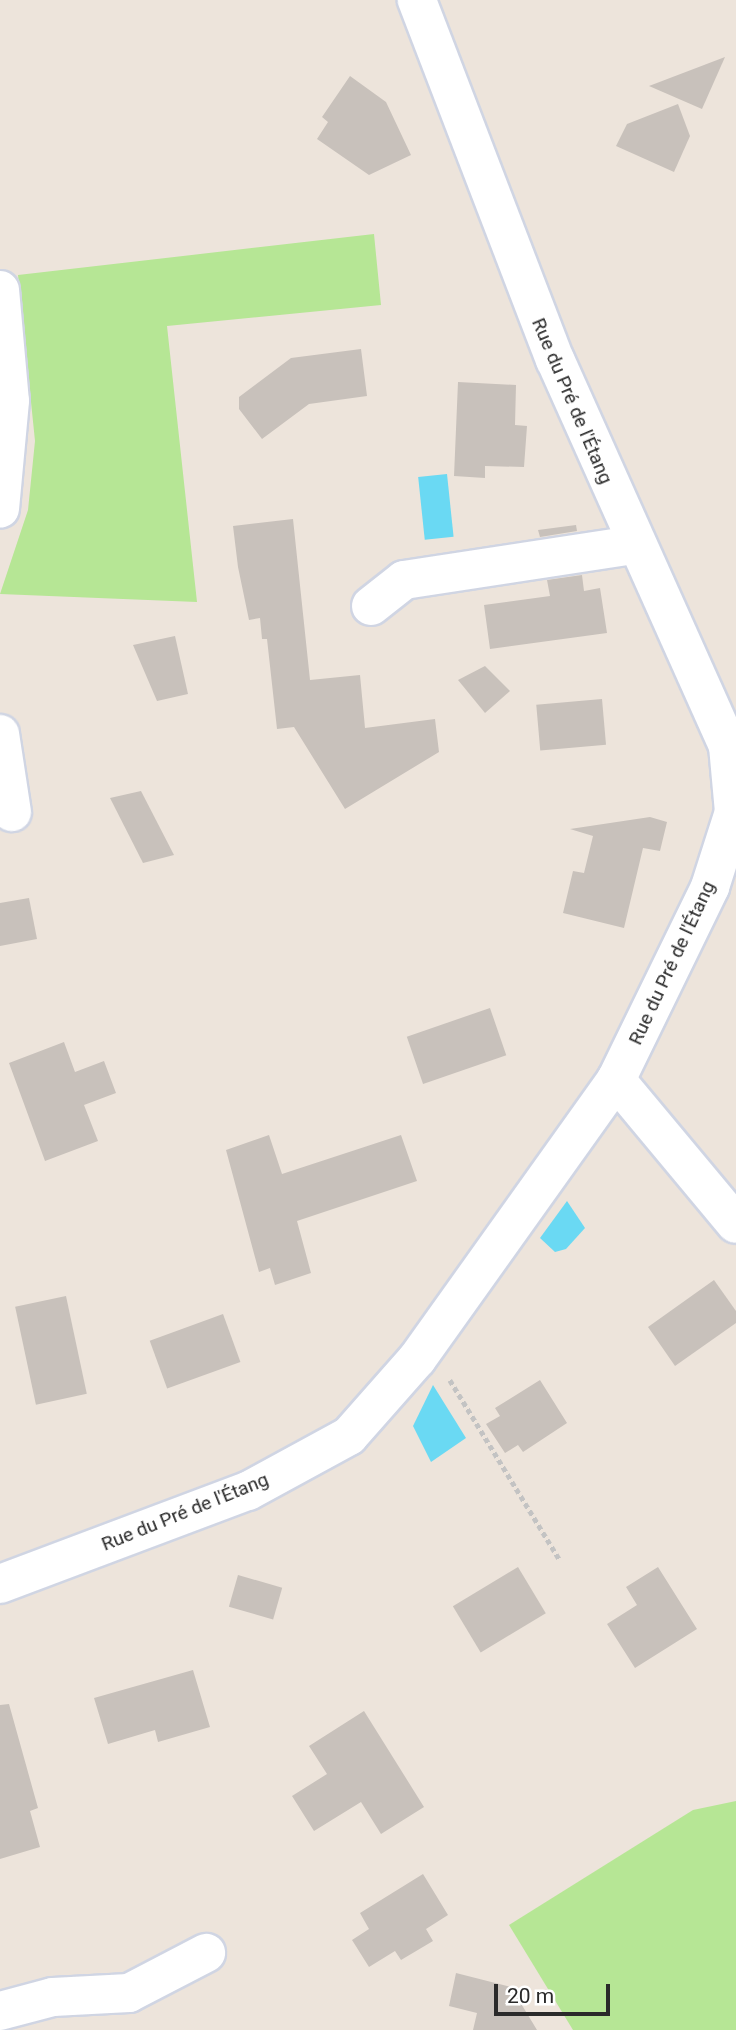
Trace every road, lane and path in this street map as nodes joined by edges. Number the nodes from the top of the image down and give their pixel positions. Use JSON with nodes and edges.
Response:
{"nodes":[{"id":1,"x":416,"y":0,"type":"edge"},
{"id":2,"x":0,"y":290,"type":"edge"},
{"id":3,"x":0,"y":509,"type":"edge"},
{"id":4,"x":633,"y":545,"type":"junction"},
{"id":5,"x":371,"y":606,"type":"dead end"},
{"id":6,"x":0,"y":734,"type":"edge"},
{"id":7,"x":12,"y":813,"type":"dead end"},
{"id":8,"x":616,"y":1080,"type":"junction"},
{"id":9,"x":722,"y":1181,"type":"edge"},
{"id":10,"x":736,"y":1224,"type":"edge"},
{"id":11,"x":428,"y":1343,"type":"junction"},
{"id":12,"x":560,"y":1560,"type":"dead end"},
{"id":13,"x":0,"y":1584,"type":"edge"},
{"id":14,"x":206,"y":1953,"type":"dead end"},
{"id":15,"x":0,"y":2011,"type":"edge"}],
"edges":[{"from":1,"to":4,"type":"street","name":"Rue du Pré de l'Étang"},
{"from":2,"to":3,"type":"street"},
{"from":4,"to":5,"type":"street"},
{"from":4,"to":8,"type":"street","name":"Rue du Pré de l'Étang"},
{"from":6,"to":7,"type":"street"},
{"from":8,"to":9,"type":"street"},
{"from":8,"to":11,"type":"street","name":"Rue du Pré de l'Étang"},
{"from":9,"to":10,"type":"street"},
{"from":11,"to":12,"type":"path"},
{"from":11,"to":13,"type":"street","name":"Rue du Pré de l'Étang"},
{"from":14,"to":15,"type":"street"}]}
